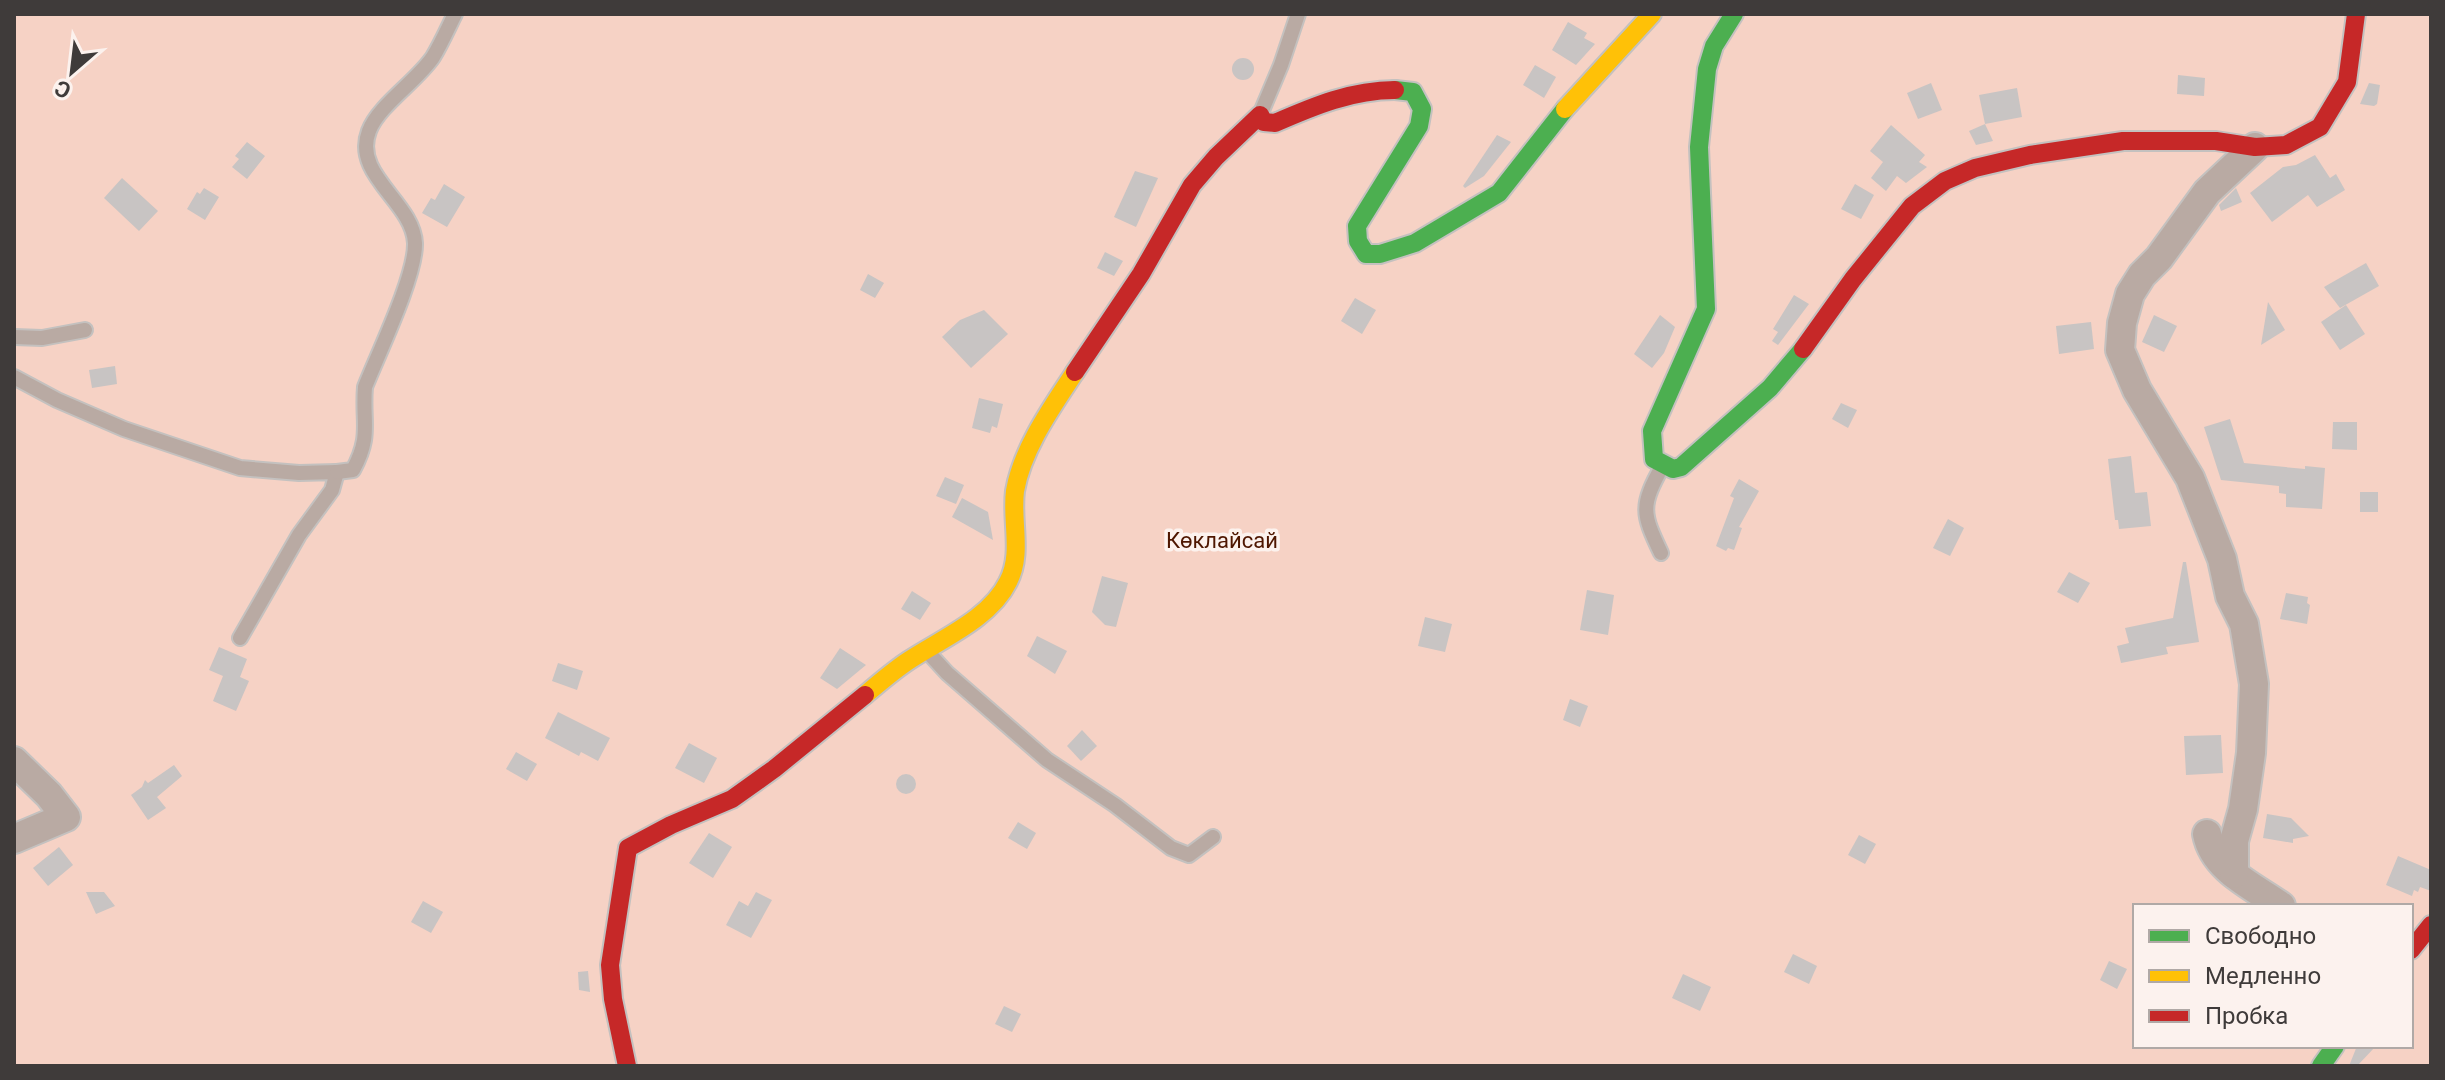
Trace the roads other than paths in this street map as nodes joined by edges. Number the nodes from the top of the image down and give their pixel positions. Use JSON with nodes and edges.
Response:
{"nodes":[{"id":1,"x":455,"y":14,"type":"edge"},
{"id":2,"x":1298,"y":14,"type":"edge"},
{"id":3,"x":1652,"y":14,"type":"edge"},
{"id":4,"x":1734,"y":14,"type":"edge"},
{"id":5,"x":2356,"y":14,"type":"edge"},
{"id":6,"x":1260,"y":115,"type":"junction"},
{"id":7,"x":2255,"y":147,"type":"junction"},
{"id":8,"x":85,"y":330,"type":"dead end"},
{"id":9,"x":14,"y":337,"type":"edge"},
{"id":10,"x":14,"y":377,"type":"edge"},
{"id":11,"x":1663,"y":465,"type":"junction"},
{"id":12,"x":337,"y":472,"type":"junction"},
{"id":13,"x":1661,"y":553,"type":"dead end"},
{"id":14,"x":240,"y":638,"type":"dead end"},
{"id":15,"x":926,"y":650,"type":"junction"},
{"id":16,"x":14,"y":761,"type":"edge"},
{"id":17,"x":2207,"y":834,"type":"dead end"},
{"id":18,"x":1213,"y":837,"type":"dead end"},
{"id":19,"x":14,"y":839,"type":"edge"},
{"id":20,"x":2234,"y":874,"type":"junction"},
{"id":21,"x":2278,"y":904,"type":"edge"},
{"id":22,"x":2431,"y":925,"type":"edge"},
{"id":23,"x":2413,"y":948,"type":"edge"},
{"id":24,"x":2334,"y":1048,"type":"edge"},
{"id":25,"x":627,"y":1066,"type":"edge"},
{"id":26,"x":2321,"y":1066,"type":"edge"}],
"edges":[{"from":1,"to":12,"type":"lane"},
{"from":2,"to":6,"type":"lane"},
{"from":3,"to":6,"type":"street"},
{"from":4,"to":11,"type":"street"},
{"from":5,"to":7,"type":"street"},
{"from":6,"to":15,"type":"street"},
{"from":7,"to":11,"type":"street"},
{"from":7,"to":20,"type":"street"},
{"from":8,"to":9,"type":"lane"},
{"from":10,"to":12,"type":"lane"},
{"from":11,"to":13,"type":"lane"},
{"from":12,"to":14,"type":"lane"},
{"from":15,"to":18,"type":"lane"},
{"from":15,"to":25,"type":"street"},
{"from":16,"to":19,"type":"street"},
{"from":17,"to":20,"type":"street"},
{"from":20,"to":21,"type":"street"},
{"from":22,"to":23,"type":"street"},
{"from":24,"to":26,"type":"street"}]}
